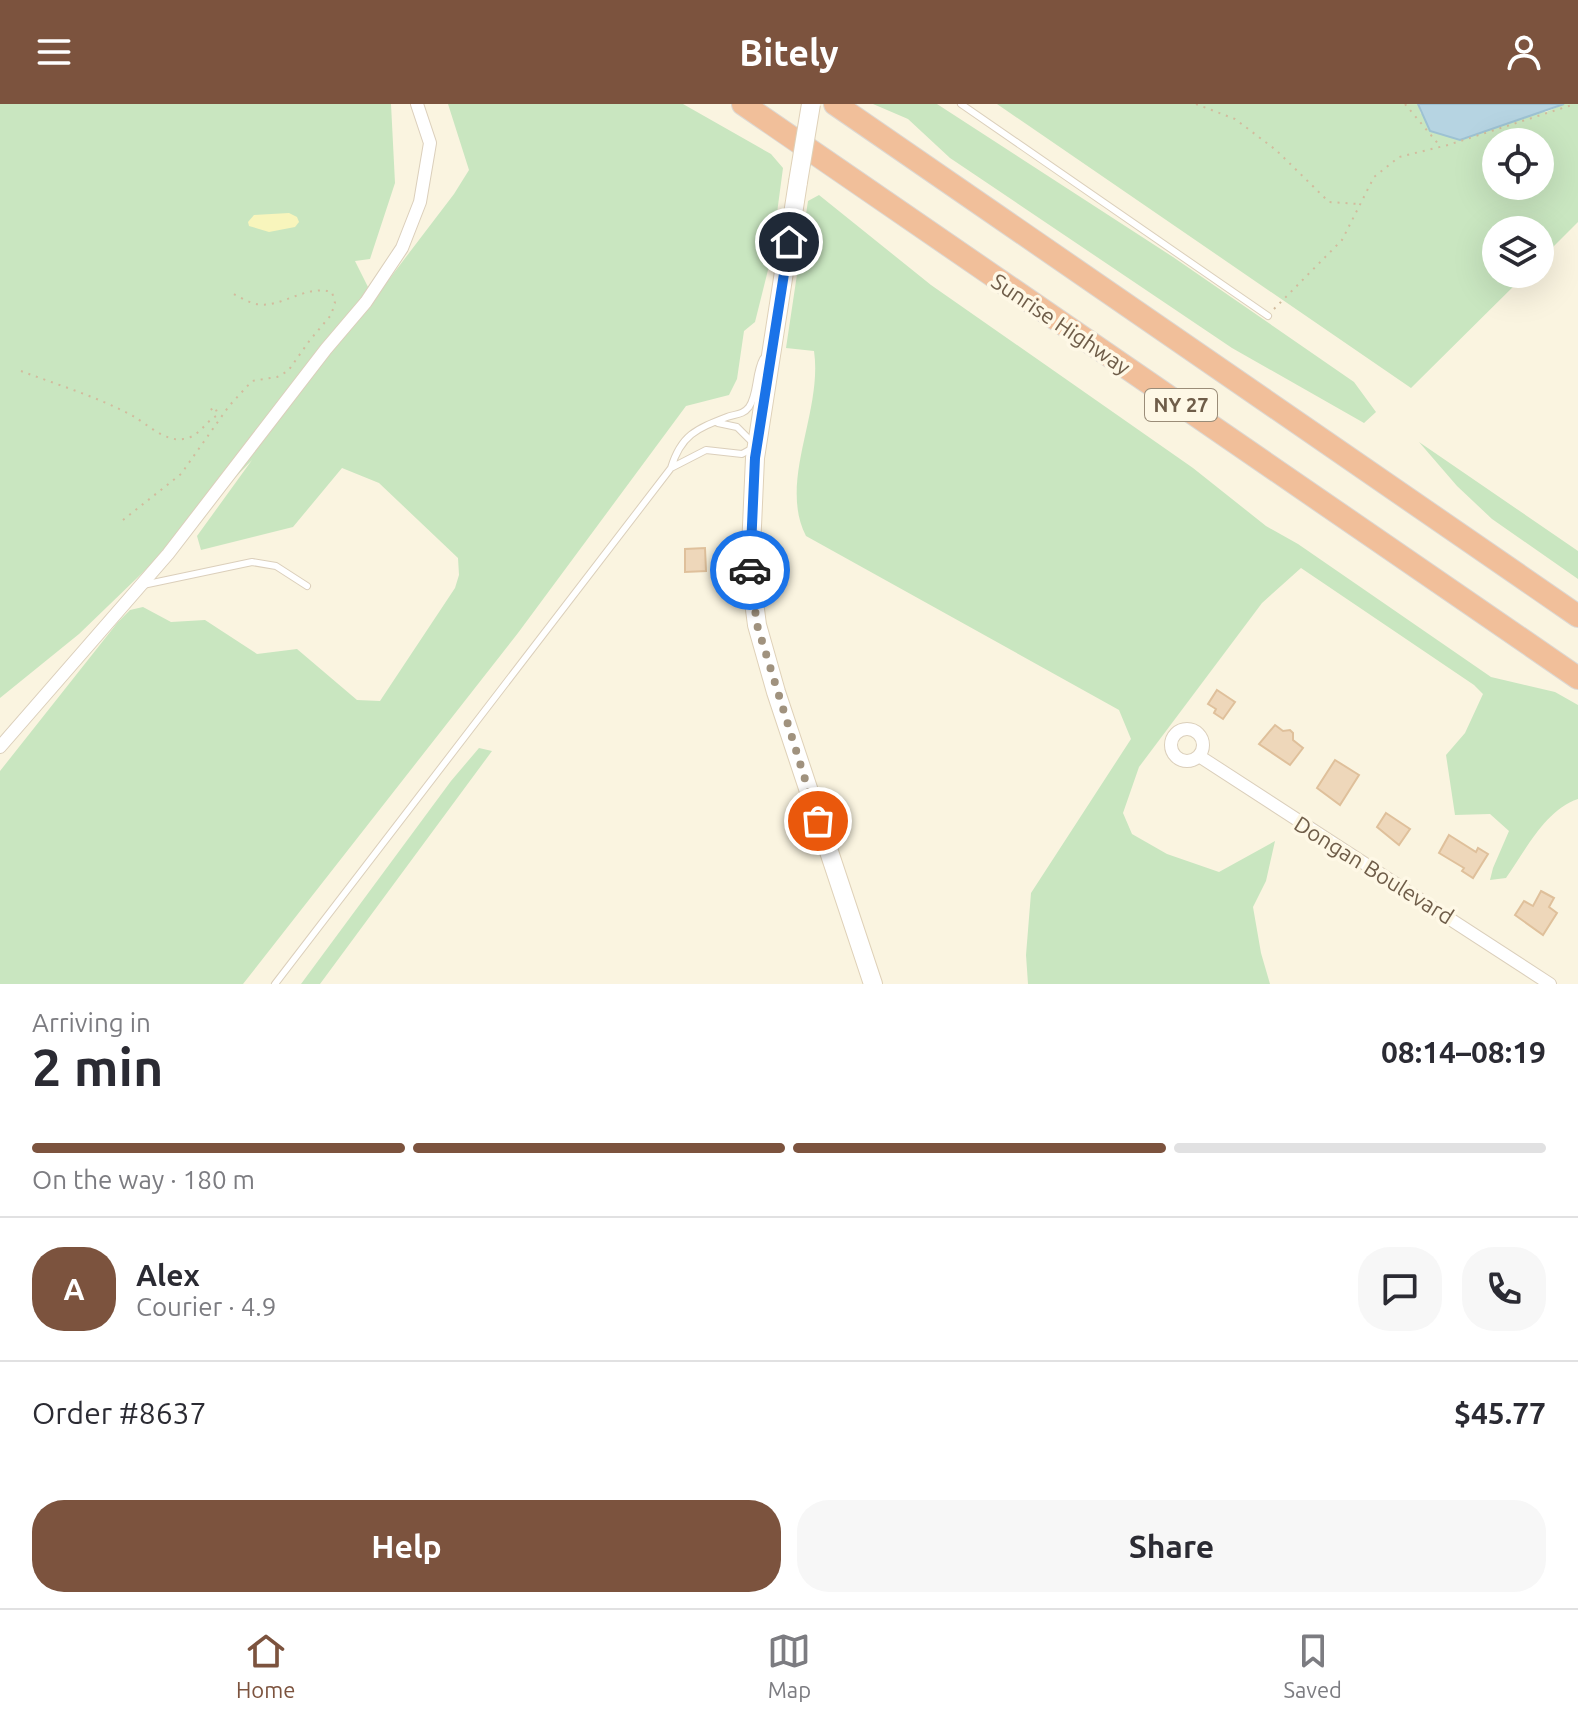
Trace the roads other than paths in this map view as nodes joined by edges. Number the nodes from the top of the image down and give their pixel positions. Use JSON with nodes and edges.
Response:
{"nodes":[{"id":1,"x":417,"y":104,"type":"edge"},
{"id":2,"x":743,"y":104,"type":"edge"},
{"id":3,"x":811,"y":104,"type":"edge"},
{"id":4,"x":835,"y":104,"type":"edge"},
{"id":5,"x":961,"y":104,"type":"edge"},
{"id":6,"x":1268,"y":316,"type":"road end"},
{"id":7,"x":774,"y":338,"type":"junction"},
{"id":8,"x":718,"y":423,"type":"junction"},
{"id":9,"x":756,"y":447,"type":"junction"},
{"id":10,"x":671,"y":468,"type":"junction"},
{"id":11,"x":138,"y":586,"type":"junction"},
{"id":12,"x":307,"y":586,"type":"dead end"},
{"id":13,"x":1578,"y":616,"type":"edge"},
{"id":14,"x":1578,"y":678,"type":"edge"},
{"id":15,"x":0,"y":747,"type":"edge"},
{"id":16,"x":1199,"y":756,"type":"dead end"},
{"id":17,"x":275,"y":984,"type":"edge"},
{"id":18,"x":873,"y":984,"type":"edge"},
{"id":19,"x":1550,"y":984,"type":"edge"}],
"edges":[{"from":1,"to":11,"type":"street"},
{"from":2,"to":14,"type":"highway","name":"Sunrise Highway","number":"NY 27"},
{"from":3,"to":7,"type":"main road","bridge":true},
{"from":4,"to":13,"type":"highway","number":"NY 27"},
{"from":5,"to":6,"type":"lane"},
{"from":7,"to":8,"type":"lane"},
{"from":7,"to":9,"type":"main road"},
{"from":8,"to":9,"type":"lane"},
{"from":8,"to":10,"type":"lane"},
{"from":9,"to":10,"type":"lane"},
{"from":9,"to":18,"type":"main road"},
{"from":10,"to":17,"type":"lane"},
{"from":11,"to":12,"type":"lane"},
{"from":11,"to":15,"type":"street"},
{"from":16,"to":19,"type":"street","name":"Dongan Boulevard"}]}
